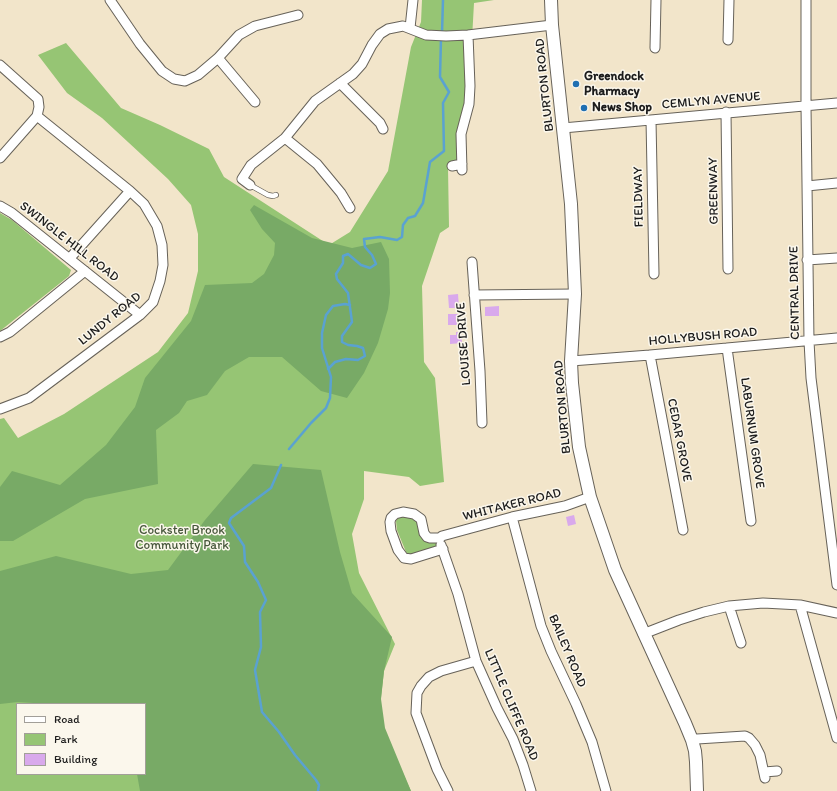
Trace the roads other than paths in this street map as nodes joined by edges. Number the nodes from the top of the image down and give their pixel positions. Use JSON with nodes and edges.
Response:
{"nodes":[{"id":1,"x":110,"y":0,"type":"edge"},
{"id":2,"x":413,"y":0,"type":"edge"},
{"id":3,"x":551,"y":0,"type":"edge"},
{"id":4,"x":656,"y":0,"type":"edge"},
{"id":5,"x":729,"y":0,"type":"edge"},
{"id":6,"x":806,"y":0,"type":"edge"},
{"id":7,"x":298,"y":15,"type":"dead end"},
{"id":8,"x":552,"y":25,"type":"junction"},
{"id":9,"x":410,"y":28,"type":"junction"},
{"id":10,"x":468,"y":35,"type":"junction"},
{"id":11,"x":728,"y":40,"type":"dead end"},
{"id":12,"x":655,"y":48,"type":"dead end"},
{"id":13,"x":218,"y":58,"type":"junction"},
{"id":14,"x":0,"y":65,"type":"edge"},
{"id":15,"x":340,"y":83,"type":"junction"},
{"id":16,"x":255,"y":102,"type":"dead end"},
{"id":17,"x":837,"y":103,"type":"edge"},
{"id":18,"x":806,"y":106,"type":"junction"},
{"id":19,"x":726,"y":112,"type":"junction"},
{"id":20,"x":37,"y":116,"type":"junction"},
{"id":21,"x":651,"y":120,"type":"junction"},
{"id":22,"x":383,"y":124,"type":"dead end"},
{"id":23,"x":564,"y":128,"type":"junction"},
{"id":24,"x":285,"y":138,"type":"junction"},
{"id":25,"x":0,"y":158,"type":"edge"},
{"id":26,"x":452,"y":166,"type":"dead end"},
{"id":27,"x":837,"y":183,"type":"edge"},
{"id":28,"x":250,"y":185,"type":"joint"},
{"id":29,"x":807,"y":186,"type":"junction"},
{"id":30,"x":130,"y":191,"type":"junction"},
{"id":31,"x":276,"y":195,"type":"dead end"},
{"id":32,"x":350,"y":201,"type":"dead end"},
{"id":33,"x":0,"y":206,"type":"edge"},
{"id":34,"x":70,"y":258,"type":"junction"},
{"id":35,"x":837,"y":258,"type":"edge"},
{"id":36,"x":807,"y":260,"type":"junction"},
{"id":37,"x":472,"y":262,"type":"dead end"},
{"id":38,"x":728,"y":269,"type":"dead end"},
{"id":39,"x":85,"y":271,"type":"junction"},
{"id":40,"x":654,"y":274,"type":"dead end"},
{"id":41,"x":575,"y":294,"type":"junction"},
{"id":42,"x":474,"y":295,"type":"junction"},
{"id":43,"x":140,"y":315,"type":"junction"},
{"id":44,"x":0,"y":337,"type":"edge"},
{"id":45,"x":837,"y":338,"type":"edge"},
{"id":46,"x":809,"y":341,"type":"junction"},
{"id":47,"x":727,"y":348,"type":"junction"},
{"id":48,"x":650,"y":355,"type":"junction"},
{"id":49,"x":571,"y":361,"type":"junction"},
{"id":50,"x":0,"y":409,"type":"edge"},
{"id":51,"x":482,"y":423,"type":"dead end"},
{"id":52,"x":590,"y":498,"type":"junction"},
{"id":53,"x":512,"y":518,"type":"junction"},
{"id":54,"x":751,"y":521,"type":"dead end"},
{"id":55,"x":683,"y":530,"type":"dead end"},
{"id":56,"x":440,"y":538,"type":"junction"},
{"id":57,"x":443,"y":549,"type":"junction"},
{"id":58,"x":837,"y":585,"type":"edge"},
{"id":59,"x":800,"y":605,"type":"junction"},
{"id":60,"x":729,"y":606,"type":"junction"},
{"id":61,"x":837,"y":610,"type":"edge"},
{"id":62,"x":643,"y":634,"type":"junction"},
{"id":63,"x":741,"y":643,"type":"dead end"},
{"id":64,"x":476,"y":661,"type":"junction"},
{"id":65,"x":837,"y":738,"type":"edge"},
{"id":66,"x":692,"y":740,"type":"junction"},
{"id":67,"x":777,"y":771,"type":"dead end"},
{"id":68,"x":448,"y":791,"type":"edge"},
{"id":69,"x":531,"y":791,"type":"edge"},
{"id":70,"x":606,"y":791,"type":"edge"},
{"id":71,"x":697,"y":791,"type":"edge"}],
"edges":[{"from":1,"to":13,"type":"street"},
{"from":2,"to":9,"type":"street"},
{"from":3,"to":8,"type":"street","name":"BLURTON ROAD"},
{"from":4,"to":12,"type":"street"},
{"from":5,"to":11,"type":"street"},
{"from":6,"to":18,"type":"street","name":"CENTRAL DRIVE"},
{"from":7,"to":13,"type":"street"},
{"from":8,"to":10,"type":"street"},
{"from":8,"to":23,"type":"street","name":"BLURTON ROAD"},
{"from":9,"to":10,"type":"street"},
{"from":9,"to":15,"type":"street"},
{"from":10,"to":26,"type":"street"},
{"from":13,"to":16,"type":"street"},
{"from":14,"to":20,"type":"street"},
{"from":15,"to":22,"type":"street"},
{"from":15,"to":24,"type":"street"},
{"from":17,"to":18,"type":"street","name":"CEMLYN AVENUE"},
{"from":18,"to":19,"type":"street","name":"CEMLYN AVENUE"},
{"from":18,"to":29,"type":"street","name":"CENTRAL DRIVE"},
{"from":19,"to":21,"type":"street","name":"CEMLYN AVENUE"},
{"from":19,"to":38,"type":"street","name":"GREENWAY"},
{"from":20,"to":25,"type":"street"},
{"from":20,"to":30,"type":"street","name":"LUNDY ROAD"},
{"from":21,"to":23,"type":"street","name":"CEMLYN AVENUE"},
{"from":21,"to":40,"type":"street","name":"FIELDWAY"},
{"from":23,"to":41,"type":"street","name":"BLURTON ROAD"},
{"from":24,"to":28,"type":"street"},
{"from":24,"to":32,"type":"street"},
{"from":27,"to":29,"type":"street"},
{"from":28,"to":31,"type":"lane"},
{"from":29,"to":36,"type":"street","name":"CENTRAL DRIVE"},
{"from":30,"to":34,"type":"street"},
{"from":30,"to":43,"type":"street","name":"LUNDY ROAD"},
{"from":33,"to":34,"type":"street","name":"SWINGLE HILL ROAD"},
{"from":34,"to":39,"type":"street","name":"SWINGLE HILL ROAD"},
{"from":35,"to":36,"type":"street"},
{"from":36,"to":46,"type":"street","name":"CENTRAL DRIVE"},
{"from":37,"to":42,"type":"street","name":"LOUISE DRIVE"},
{"from":39,"to":43,"type":"street","name":"SWINGLE HILL ROAD"},
{"from":39,"to":44,"type":"street"},
{"from":41,"to":42,"type":"street"},
{"from":41,"to":49,"type":"street","name":"BLURTON ROAD"},
{"from":42,"to":51,"type":"street","name":"LOUISE DRIVE"},
{"from":43,"to":50,"type":"street","name":"LUNDY ROAD"},
{"from":45,"to":46,"type":"street","name":"HOLLYBUSH ROAD"},
{"from":46,"to":47,"type":"street","name":"HOLLYBUSH ROAD"},
{"from":46,"to":58,"type":"street","name":"CENTRAL DRIVE"},
{"from":47,"to":48,"type":"street","name":"HOLLYBUSH ROAD"},
{"from":47,"to":54,"type":"street","name":"LABURNUM GROVE"},
{"from":48,"to":49,"type":"street","name":"HOLLYBUSH ROAD"},
{"from":48,"to":55,"type":"street","name":"CEDAR GROVE"},
{"from":49,"to":52,"type":"street","name":"BLURTON ROAD"},
{"from":52,"to":53,"type":"street","name":"WHITAKER ROAD"},
{"from":52,"to":62,"type":"street","name":"BLURTON ROAD"},
{"from":53,"to":56,"type":"street","name":"WHITAKER ROAD"},
{"from":53,"to":70,"type":"street","name":"BAILEY ROAD"},
{"from":56,"to":57,"type":"street","name":"LITTLE CLIFFE ROAD"},
{"from":56,"to":57,"type":"street"},
{"from":57,"to":64,"type":"street","name":"LITTLE CLIFFE ROAD"},
{"from":59,"to":60,"type":"street"},
{"from":59,"to":61,"type":"street"},
{"from":59,"to":65,"type":"street"},
{"from":60,"to":62,"type":"street"},
{"from":60,"to":63,"type":"street"},
{"from":62,"to":66,"type":"street","name":"BLURTON ROAD"},
{"from":64,"to":68,"type":"street"},
{"from":64,"to":69,"type":"street","name":"LITTLE CLIFFE ROAD"},
{"from":66,"to":67,"type":"street"},
{"from":66,"to":71,"type":"street","name":"BLURTON ROAD"}]}
